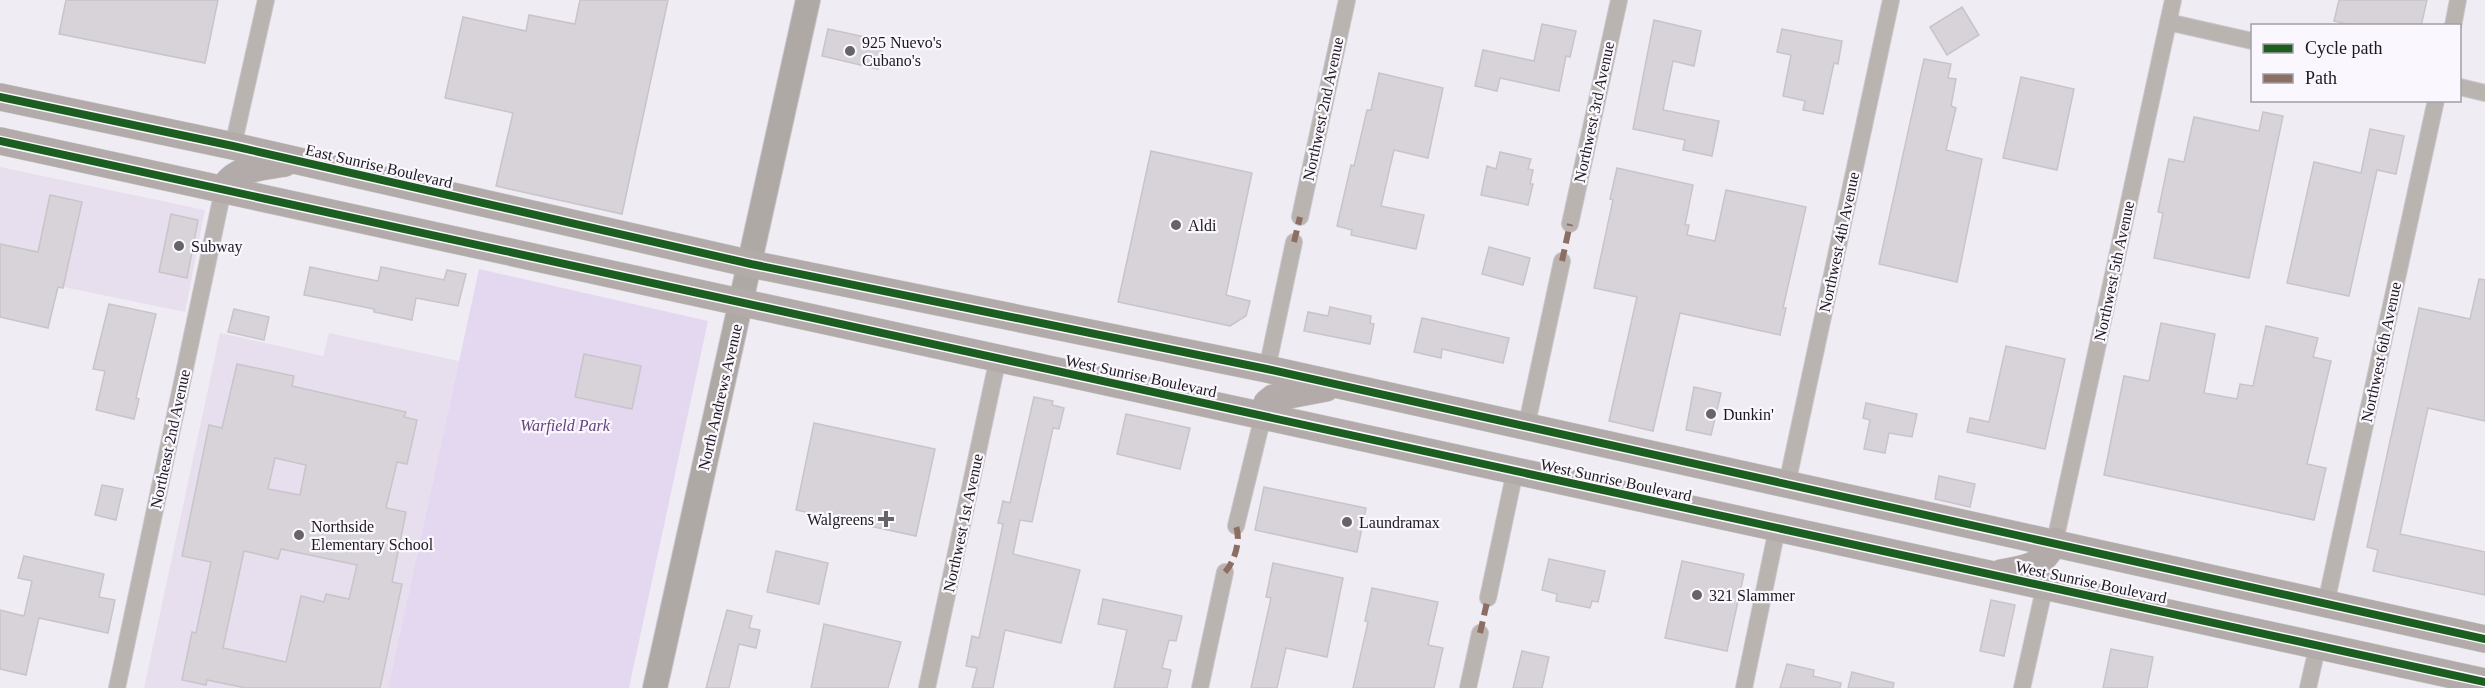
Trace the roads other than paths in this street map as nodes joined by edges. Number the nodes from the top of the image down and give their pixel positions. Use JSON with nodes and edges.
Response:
{"nodes":[{"id":1,"x":266,"y":0,"type":"edge"},
{"id":2,"x":808,"y":0,"type":"edge"},
{"id":3,"x":1347,"y":0,"type":"edge"},
{"id":4,"x":1619,"y":0,"type":"edge"},
{"id":5,"x":1891,"y":0,"type":"edge"},
{"id":6,"x":2173,"y":0,"type":"edge"},
{"id":7,"x":2458,"y":0,"type":"edge"},
{"id":8,"x":2168,"y":22,"type":"junction"},
{"id":9,"x":2452,"y":24,"type":"edge"},
{"id":10,"x":2251,"y":41,"type":"edge"},
{"id":11,"x":2461,"y":87,"type":"edge"},
{"id":12,"x":2485,"y":93,"type":"edge"},
{"id":13,"x":0,"y":97,"type":"edge"},
{"id":14,"x":2436,"y":102,"type":"edge"},
{"id":15,"x":0,"y":141,"type":"edge"},
{"id":16,"x":233,"y":146,"type":"junction"},
{"id":17,"x":298,"y":161,"type":"junction"},
{"id":18,"x":170,"y":178,"type":"junction"},
{"id":19,"x":224,"y":190,"type":"junction"},
{"id":20,"x":1300,"y":217,"type":"dead end"},
{"id":21,"x":1570,"y":224,"type":"dead end"},
{"id":22,"x":1294,"y":242,"type":"dead end"},
{"id":23,"x":1562,"y":261,"type":"dead end"},
{"id":24,"x":751,"y":264,"type":"junction"},
{"id":25,"x":742,"y":302,"type":"junction"},
{"id":26,"x":998,"y":358,"type":"junction"},
{"id":27,"x":1267,"y":369,"type":"junction"},
{"id":28,"x":1339,"y":386,"type":"junction"},
{"id":29,"x":1263,"y":416,"type":"junction"},
{"id":30,"x":1526,"y":428,"type":"junction"},
{"id":31,"x":1515,"y":471,"type":"junction"},
{"id":32,"x":1787,"y":484,"type":"junction"},
{"id":33,"x":1236,"y":526,"type":"dead end"},
{"id":34,"x":1777,"y":529,"type":"junction"},
{"id":35,"x":2055,"y":542,"type":"junction"},
{"id":36,"x":1225,"y":572,"type":"dead end"},
{"id":37,"x":1994,"y":574,"type":"junction"},
{"id":38,"x":2045,"y":585,"type":"junction"},
{"id":39,"x":1488,"y":598,"type":"dead end"},
{"id":40,"x":2326,"y":603,"type":"junction"},
{"id":41,"x":1480,"y":633,"type":"dead end"},
{"id":42,"x":2485,"y":639,"type":"edge"},
{"id":43,"x":2318,"y":644,"type":"junction"},
{"id":44,"x":2485,"y":682,"type":"edge"},
{"id":45,"x":117,"y":688,"type":"edge"},
{"id":46,"x":655,"y":688,"type":"edge"},
{"id":47,"x":927,"y":688,"type":"edge"},
{"id":48,"x":1200,"y":688,"type":"edge"},
{"id":49,"x":1468,"y":688,"type":"edge"},
{"id":50,"x":1744,"y":688,"type":"edge"},
{"id":51,"x":2022,"y":688,"type":"edge"},
{"id":52,"x":2308,"y":688,"type":"edge"}],
"edges":[{"from":1,"to":16,"type":"street"},
{"from":2,"to":24,"type":"main road","name":"North Andrews Avenue"},
{"from":3,"to":20,"type":"street","name":"Northwest 2nd Avenue"},
{"from":4,"to":21,"type":"street","name":"Northwest 3rd Avenue"},
{"from":5,"to":32,"type":"street","name":"Northwest 4th Avenue"},
{"from":6,"to":8,"type":"street","name":"Northwest 5th Avenue"},
{"from":7,"to":9,"type":"street"},
{"from":8,"to":10,"type":"street"},
{"from":8,"to":35,"type":"street","name":"Northwest 5th Avenue"},
{"from":11,"to":12,"type":"street"},
{"from":13,"to":16,"type":"main road","name":"East Sunrise Boulevard"},
{"from":14,"to":40,"type":"street","name":"Northwest 6th Avenue"},
{"from":15,"to":18,"type":"main road"},
{"from":16,"to":17,"type":"main road","name":"East Sunrise Boulevard"},
{"from":16,"to":18,"type":"main road"},
{"from":17,"to":19,"type":"main road"},
{"from":17,"to":24,"type":"main road","name":"East Sunrise Boulevard"},
{"from":18,"to":19,"type":"main road"},
{"from":19,"to":25,"type":"main road"},
{"from":19,"to":45,"type":"street","name":"Northeast 2nd Avenue"},
{"from":22,"to":27,"type":"street"},
{"from":23,"to":30,"type":"street"},
{"from":24,"to":25,"type":"main road","name":"North Andrews Avenue"},
{"from":24,"to":27,"type":"main road","name":"West Sunrise Boulevard"},
{"from":25,"to":26,"type":"main road","name":"West Sunrise Boulevard"},
{"from":25,"to":46,"type":"main road","name":"North Andrews Avenue"},
{"from":26,"to":29,"type":"main road","name":"West Sunrise Boulevard"},
{"from":26,"to":47,"type":"street","name":"Northwest 1st Avenue"},
{"from":27,"to":28,"type":"main road","name":"West Sunrise Boulevard"},
{"from":28,"to":29,"type":"main road"},
{"from":28,"to":30,"type":"main road","name":"West Sunrise Boulevard"},
{"from":29,"to":31,"type":"main road","name":"West Sunrise Boulevard"},
{"from":29,"to":33,"type":"street"},
{"from":30,"to":32,"type":"main road","name":"West Sunrise Boulevard"},
{"from":31,"to":34,"type":"main road","name":"West Sunrise Boulevard"},
{"from":31,"to":39,"type":"street"},
{"from":32,"to":35,"type":"main road","name":"West Sunrise Boulevard"},
{"from":34,"to":37,"type":"main road","name":"West Sunrise Boulevard"},
{"from":34,"to":50,"type":"street"},
{"from":35,"to":37,"type":"main road"},
{"from":35,"to":40,"type":"main road","name":"West Sunrise Boulevard"},
{"from":36,"to":48,"type":"street"},
{"from":37,"to":38,"type":"main road","name":"West Sunrise Boulevard"},
{"from":38,"to":43,"type":"main road","name":"West Sunrise Boulevard"},
{"from":38,"to":51,"type":"street"},
{"from":40,"to":42,"type":"main road","name":"West Sunrise Boulevard"},
{"from":41,"to":49,"type":"street"},
{"from":43,"to":44,"type":"main road","name":"West Sunrise Boulevard"},
{"from":43,"to":52,"type":"street"}]}
